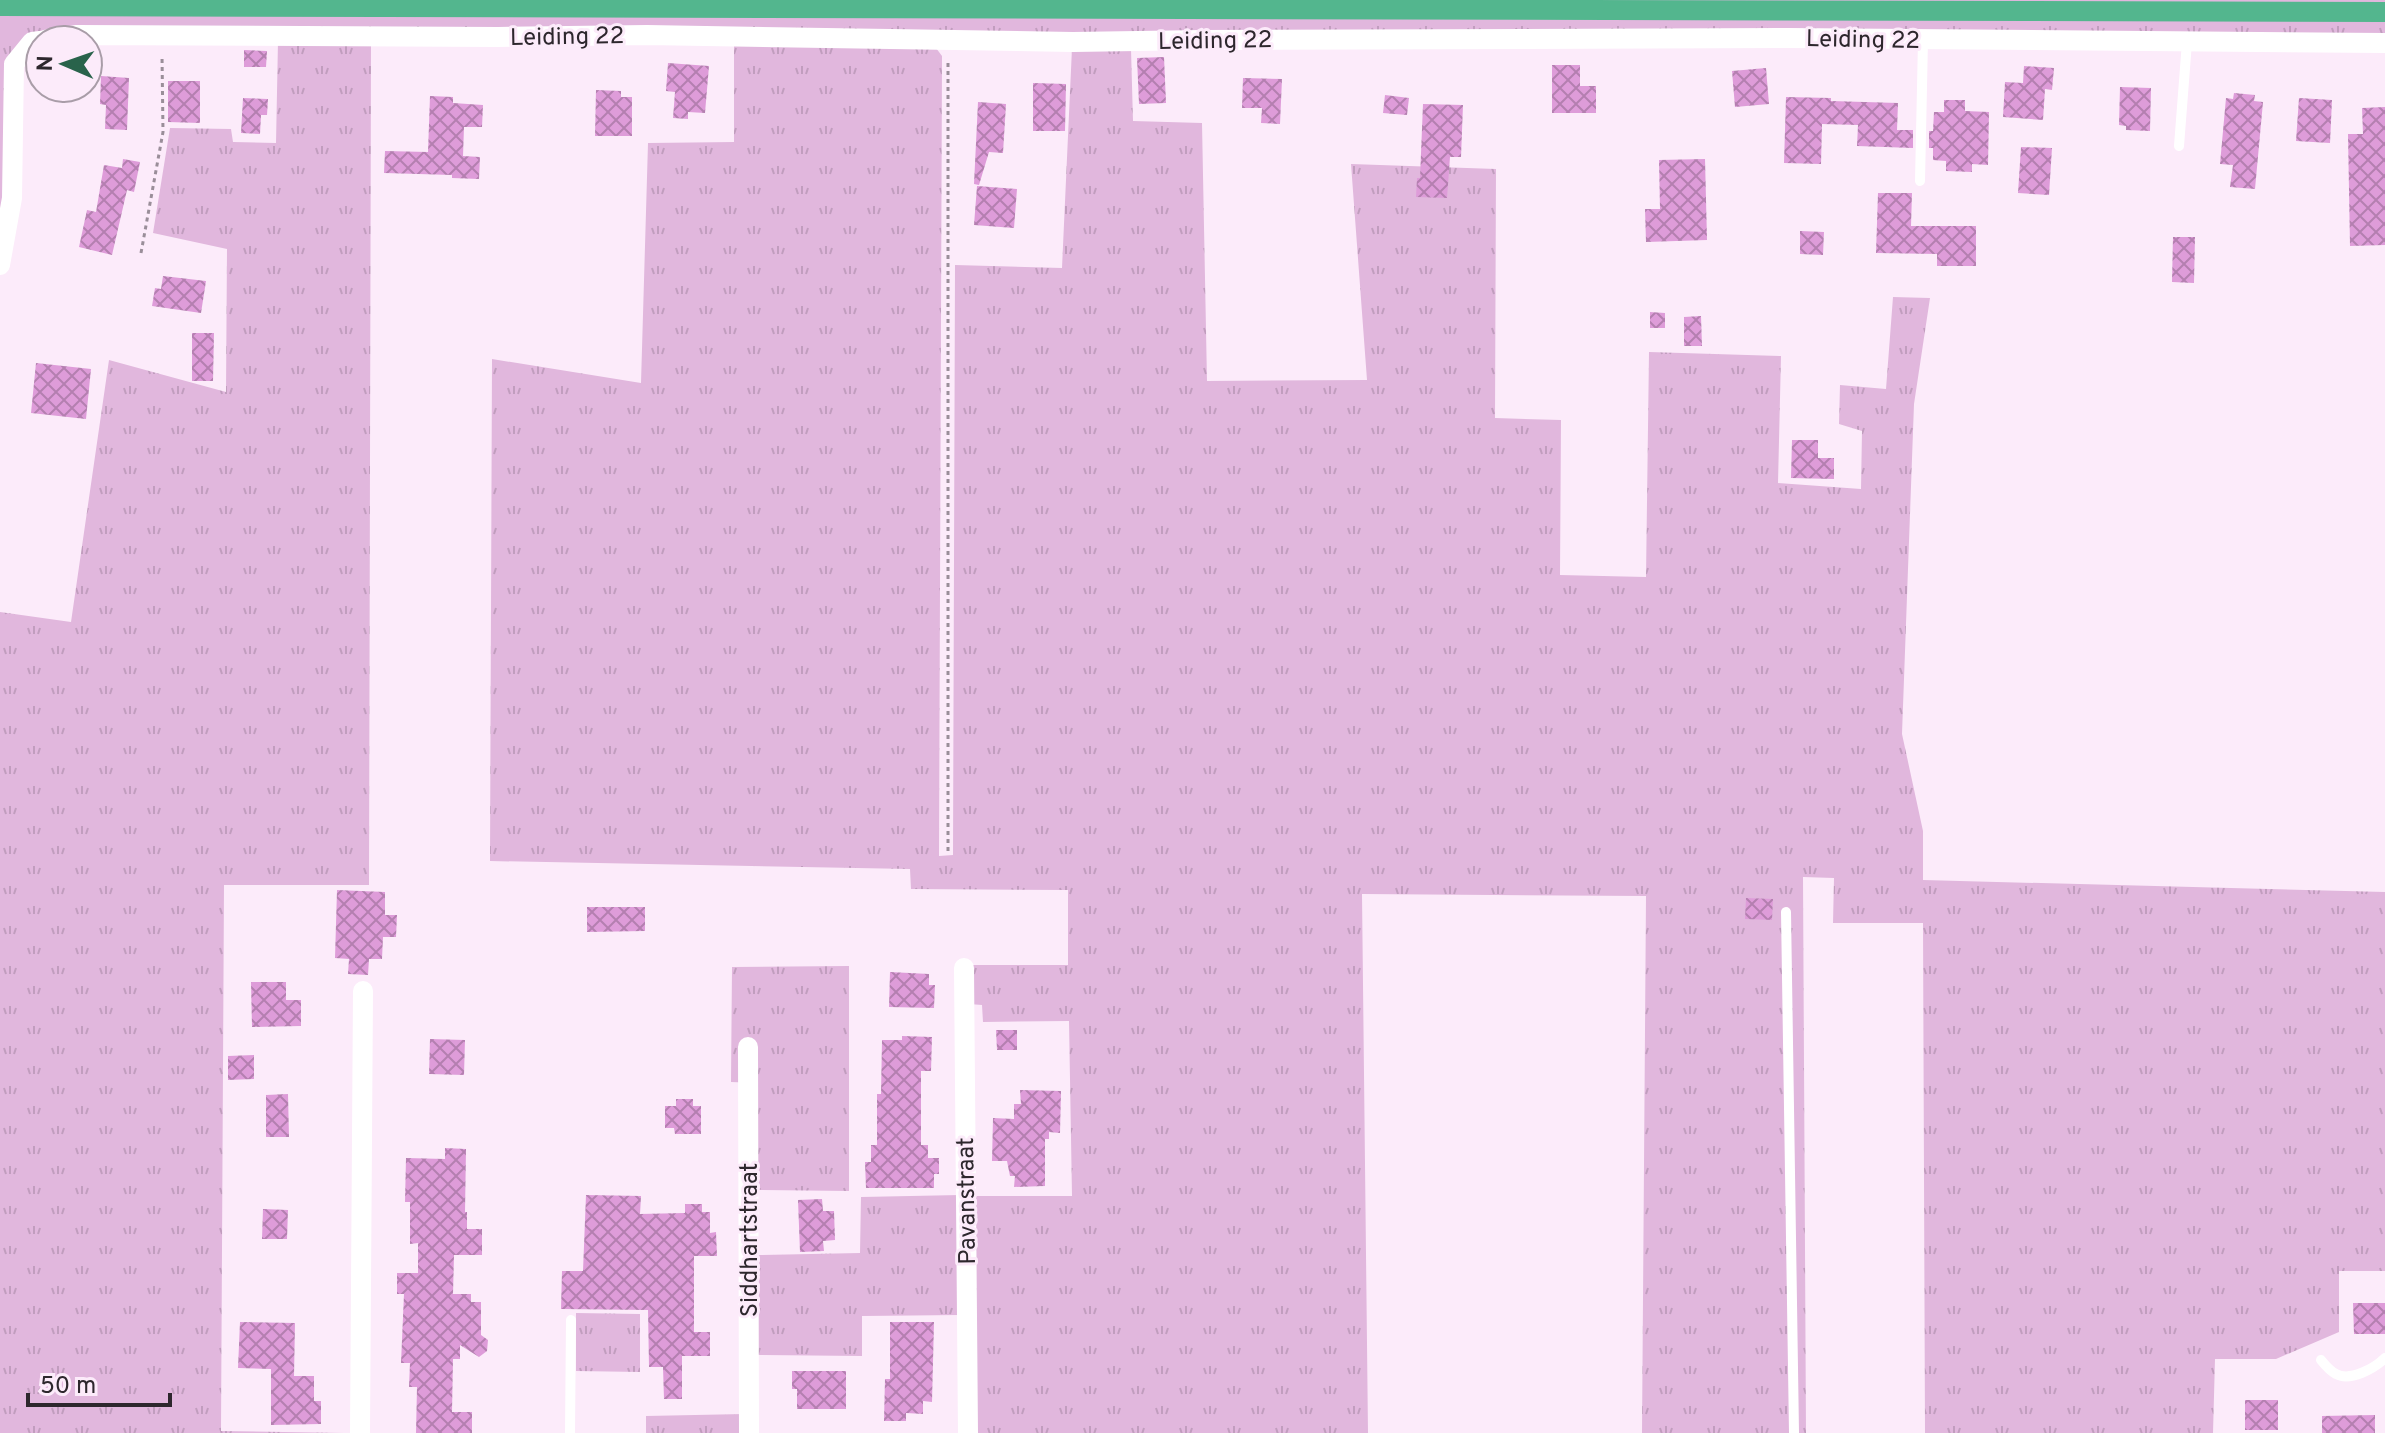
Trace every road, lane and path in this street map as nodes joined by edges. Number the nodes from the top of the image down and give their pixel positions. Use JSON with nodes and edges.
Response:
{"nodes":[{"id":1,"x":104,"y":35,"type":"edge"},
{"id":2,"x":162,"y":35,"type":"junction"},
{"id":3,"x":948,"y":40,"type":"junction"},
{"id":4,"x":1923,"y":40,"type":"junction"},
{"id":5,"x":2187,"y":42,"type":"junction"},
{"id":6,"x":2385,"y":43,"type":"edge"},
{"id":7,"x":24,"y":52,"type":"edge"},
{"id":8,"x":2179,"y":146,"type":"dead end"},
{"id":9,"x":1920,"y":181,"type":"dead end"},
{"id":10,"x":141,"y":253,"type":"dead end"},
{"id":11,"x":0,"y":265,"type":"edge"},
{"id":12,"x":948,"y":851,"type":"dead end"},
{"id":13,"x":1786,"y":912,"type":"dead end"},
{"id":14,"x":964,"y":968,"type":"dead end"},
{"id":15,"x":363,"y":991,"type":"dead end"},
{"id":16,"x":748,"y":1047,"type":"dead end"},
{"id":17,"x":571,"y":1320,"type":"dead end"},
{"id":18,"x":2385,"y":1358,"type":"edge"},
{"id":19,"x":2321,"y":1360,"type":"dead end"},
{"id":20,"x":360,"y":1433,"type":"edge"},
{"id":21,"x":570,"y":1433,"type":"edge"},
{"id":22,"x":749,"y":1433,"type":"edge"},
{"id":23,"x":968,"y":1433,"type":"edge"},
{"id":24,"x":1794,"y":1433,"type":"edge"}],
"edges":[{"from":1,"to":2,"type":"street","name":"Leiding 22"},
{"from":2,"to":3,"type":"street","name":"Leiding 22"},
{"from":2,"to":10,"type":"path"},
{"from":3,"to":4,"type":"street","name":"Leiding 22"},
{"from":3,"to":12,"type":"path"},
{"from":4,"to":5,"type":"street","name":"Leiding 22"},
{"from":4,"to":9,"type":"lane"},
{"from":5,"to":6,"type":"street","name":"Leiding 22"},
{"from":5,"to":8,"type":"lane"},
{"from":7,"to":11,"type":"street","name":"Leiding 22"},
{"from":13,"to":24,"type":"lane"},
{"from":14,"to":23,"type":"street","name":"Pavanstraat"},
{"from":15,"to":20,"type":"street"},
{"from":16,"to":22,"type":"street","name":"Siddhartstraat"},
{"from":17,"to":21,"type":"lane"},
{"from":18,"to":19,"type":"lane"}]}
